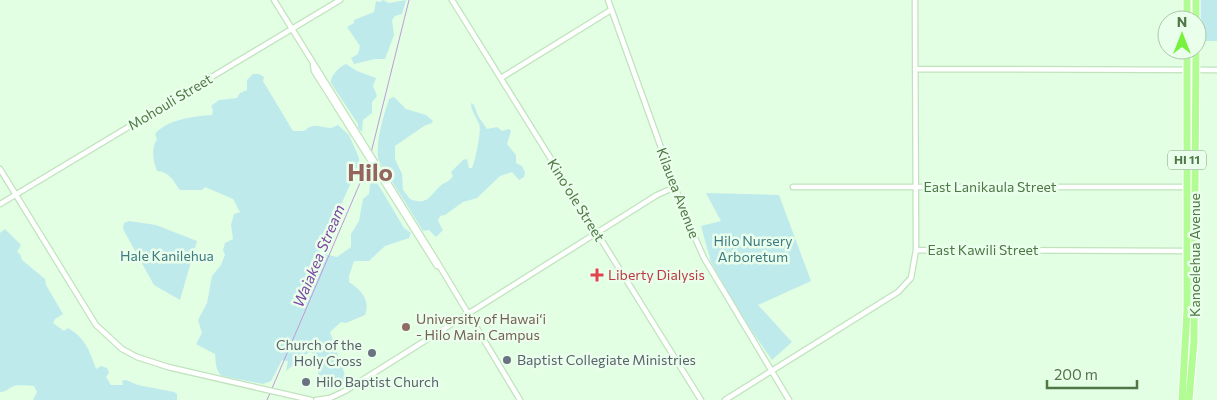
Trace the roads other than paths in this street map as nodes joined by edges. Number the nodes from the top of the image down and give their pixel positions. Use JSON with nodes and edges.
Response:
{"nodes":[{"id":1,"x":274,"y":0,"type":"edge"},
{"id":2,"x":340,"y":0,"type":"edge"},
{"id":3,"x":452,"y":0,"type":"edge"},
{"id":4,"x":608,"y":0,"type":"edge"},
{"id":5,"x":915,"y":0,"type":"edge"},
{"id":6,"x":612,"y":10,"type":"junction"},
{"id":7,"x":291,"y":29,"type":"junction"},
{"id":8,"x":1189,"y":60,"type":"edge"},
{"id":9,"x":1194,"y":60,"type":"edge"},
{"id":10,"x":915,"y":69,"type":"junction"},
{"id":11,"x":1191,"y":70,"type":"junction"},
{"id":12,"x":1217,"y":70,"type":"edge"},
{"id":13,"x":501,"y":78,"type":"junction"},
{"id":14,"x":0,"y":169,"type":"edge"},
{"id":15,"x":675,"y":187,"type":"junction"},
{"id":16,"x":793,"y":187,"type":"dead end"},
{"id":17,"x":916,"y":187,"type":"junction"},
{"id":18,"x":1187,"y":187,"type":"junction"},
{"id":19,"x":16,"y":194,"type":"junction"},
{"id":20,"x":0,"y":204,"type":"edge"},
{"id":21,"x":597,"y":233,"type":"junction"},
{"id":22,"x":1195,"y":243,"type":"junction"},
{"id":23,"x":916,"y":250,"type":"junction"},
{"id":24,"x":1187,"y":251,"type":"junction"},
{"id":25,"x":1194,"y":260,"type":"junction"},
{"id":26,"x":467,"y":314,"type":"junction"},
{"id":27,"x":770,"y":371,"type":"junction"},
{"id":28,"x":311,"y":400,"type":"edge"},
{"id":29,"x":316,"y":400,"type":"edge"},
{"id":30,"x":520,"y":400,"type":"edge"},
{"id":31,"x":701,"y":400,"type":"edge"},
{"id":32,"x":724,"y":400,"type":"edge"},
{"id":33,"x":789,"y":400,"type":"edge"},
{"id":34,"x":1182,"y":400,"type":"edge"},
{"id":35,"x":1189,"y":400,"type":"edge"}],
"edges":[{"from":1,"to":7,"type":"street"},
{"from":2,"to":7,"type":"street","name":"Mohouli Street"},
{"from":3,"to":13,"type":"street","name":"Kinoʻole Street"},
{"from":4,"to":6,"type":"street","name":"Kilauea Avenue"},
{"from":5,"to":10,"type":"street"},
{"from":6,"to":13,"type":"street"},
{"from":6,"to":15,"type":"street","name":"Kilauea Avenue"},
{"from":7,"to":19,"type":"street","name":"Mohouli Street"},
{"from":7,"to":26,"type":"street"},
{"from":8,"to":11,"type":"highway","name":"Kanoelehua Avenue","number":"HI 11"},
{"from":9,"to":11,"type":"highway","name":"Kanoelehua Avenue","number":"HI 11"},
{"from":10,"to":11,"type":"street"},
{"from":10,"to":17,"type":"street"},
{"from":11,"to":12,"type":"street"},
{"from":11,"to":18,"type":"highway","name":"Kanoelehua Avenue","number":"HI 11"},
{"from":11,"to":22,"type":"highway","name":"Kanoelehua Avenue","number":"HI 11"},
{"from":13,"to":21,"type":"street","name":"Kinoʻole Street"},
{"from":14,"to":19,"type":"street"},
{"from":15,"to":21,"type":"street"},
{"from":15,"to":27,"type":"street","name":"Kilauea Avenue"},
{"from":16,"to":17,"type":"street","name":"East Lanikaula Street"},
{"from":17,"to":18,"type":"street","name":"East Lanikaula Street"},
{"from":17,"to":23,"type":"street"},
{"from":18,"to":24,"type":"highway","name":"Kanoelehua Avenue","number":"HI 11"},
{"from":19,"to":20,"type":"street","name":"Mohouli Street"},
{"from":19,"to":28,"type":"street"},
{"from":21,"to":26,"type":"street"},
{"from":21,"to":31,"type":"street","name":"Kinoʻole Street"},
{"from":22,"to":24,"type":"highway"},
{"from":22,"to":25,"type":"highway","name":"Kanoelehua Avenue"},
{"from":23,"to":24,"type":"street","name":"East Kawili Street"},
{"from":23,"to":27,"type":"street","name":"East Kawili Street"},
{"from":24,"to":25,"type":"highway"},
{"from":24,"to":34,"type":"highway","name":"Kanoelehua Avenue","number":"HI 11"},
{"from":25,"to":35,"type":"highway","name":"Kanoelehua Avenue"},
{"from":26,"to":29,"type":"street"},
{"from":26,"to":30,"type":"street"},
{"from":27,"to":32,"type":"street","name":"East Kawili Street"},
{"from":27,"to":33,"type":"street","name":"Kilauea Avenue"}]}
